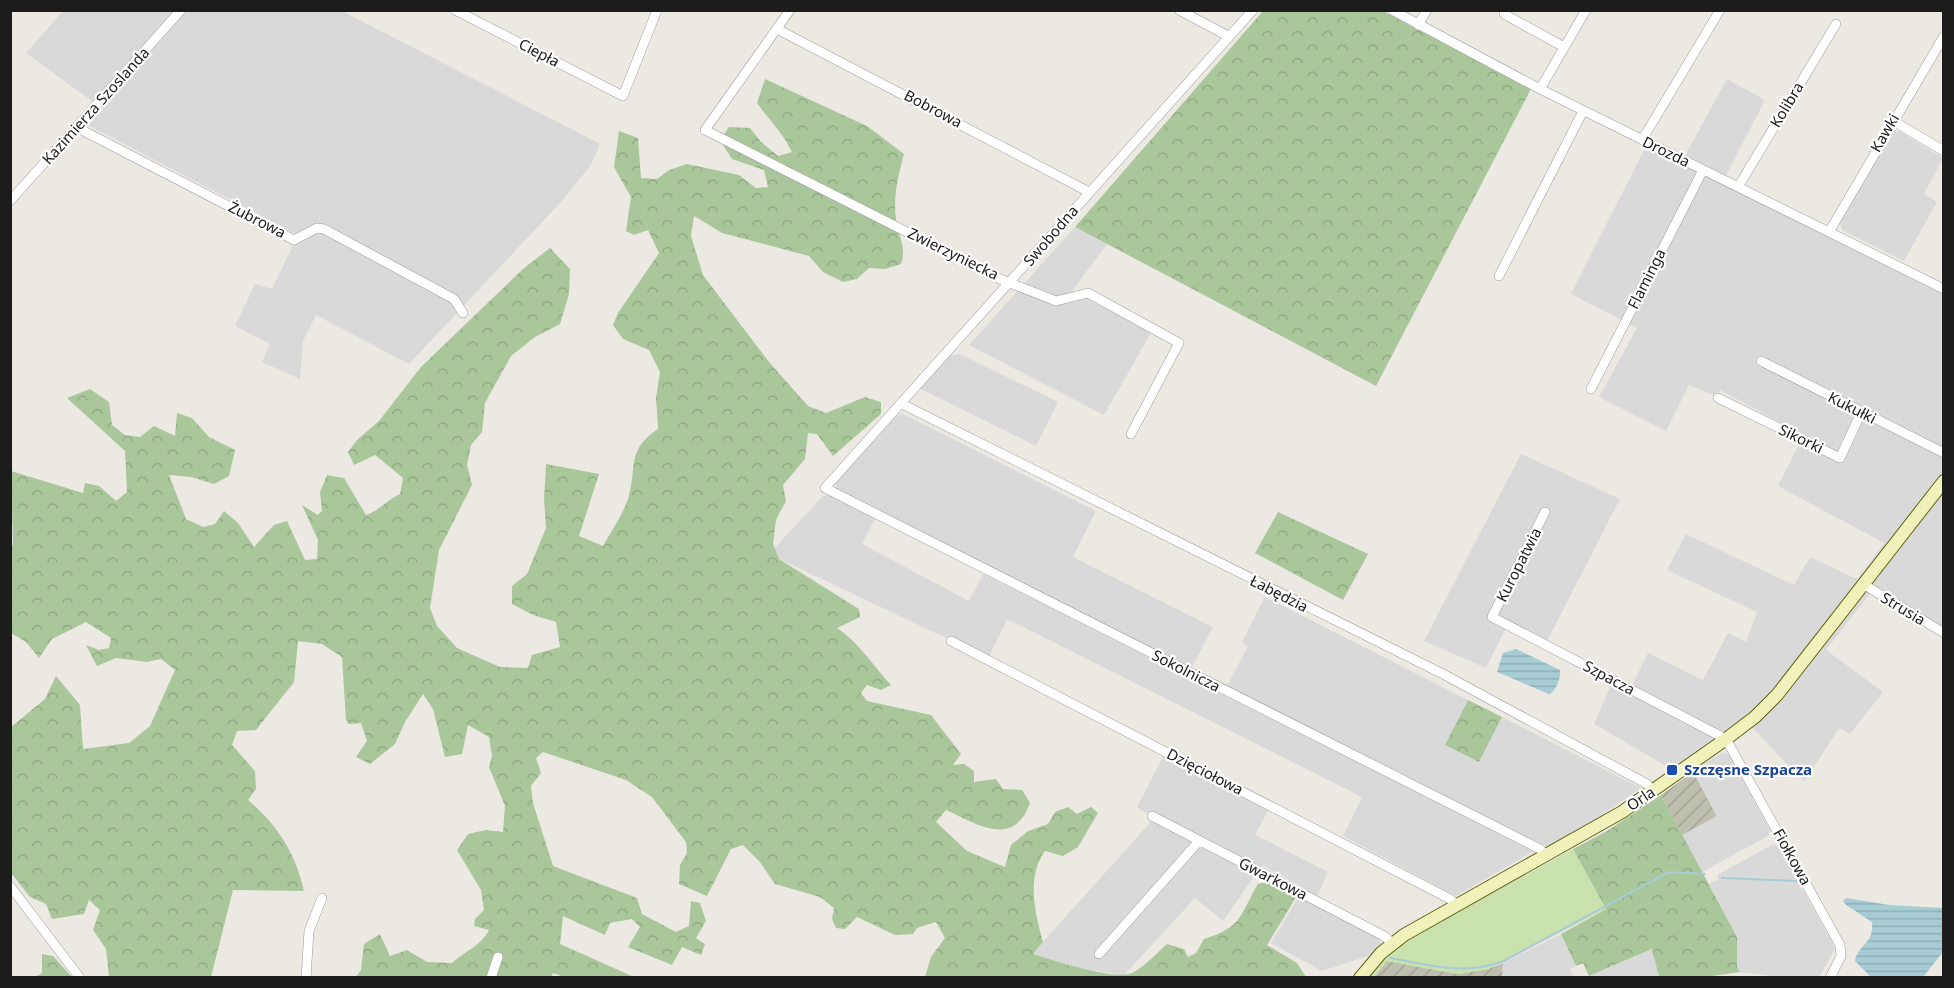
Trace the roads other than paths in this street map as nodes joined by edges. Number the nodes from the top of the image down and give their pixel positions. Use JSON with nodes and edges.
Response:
{"nodes":[{"id":1,"x":181,"y":10,"type":"edge"},
{"id":2,"x":456,"y":10,"type":"edge"},
{"id":3,"x":657,"y":10,"type":"edge"},
{"id":4,"x":790,"y":10,"type":"edge"},
{"id":5,"x":1179,"y":10,"type":"edge"},
{"id":6,"x":1253,"y":10,"type":"edge"},
{"id":7,"x":1392,"y":10,"type":"edge"},
{"id":8,"x":1427,"y":10,"type":"edge"},
{"id":9,"x":1586,"y":10,"type":"edge"},
{"id":10,"x":1720,"y":10,"type":"edge"},
{"id":11,"x":1504,"y":14,"type":"dead end"},
{"id":12,"x":1836,"y":24,"type":"dead end"},
{"id":13,"x":1418,"y":26,"type":"junction"},
{"id":14,"x":777,"y":29,"type":"junction"},
{"id":15,"x":1228,"y":36,"type":"junction"},
{"id":16,"x":1944,"y":36,"type":"edge"},
{"id":17,"x":1564,"y":47,"type":"junction"},
{"id":18,"x":1540,"y":89,"type":"junction"},
{"id":19,"x":1583,"y":111,"type":"junction"},
{"id":20,"x":1893,"y":121,"type":"junction"},
{"id":21,"x":76,"y":127,"type":"junction"},
{"id":22,"x":1642,"y":140,"type":"junction"},
{"id":23,"x":1944,"y":151,"type":"edge"},
{"id":24,"x":1703,"y":170,"type":"junction"},
{"id":25,"x":1738,"y":187,"type":"junction"},
{"id":26,"x":1089,"y":192,"type":"junction"},
{"id":27,"x":10,"y":201,"type":"edge"},
{"id":28,"x":1829,"y":232,"type":"junction"},
{"id":29,"x":1499,"y":276,"type":"dead end"},
{"id":30,"x":1012,"y":281,"type":"junction"},
{"id":31,"x":1944,"y":289,"type":"edge"},
{"id":32,"x":463,"y":313,"type":"dead end"},
{"id":33,"x":1761,"y":361,"type":"dead end"},
{"id":34,"x":1592,"y":388,"type":"dead end"},
{"id":35,"x":1718,"y":398,"type":"dead end"},
{"id":36,"x":902,"y":404,"type":"junction"},
{"id":37,"x":1861,"y":413,"type":"junction"},
{"id":38,"x":1131,"y":434,"type":"dead end"},
{"id":39,"x":1944,"y":453,"type":"edge"},
{"id":40,"x":1944,"y":481,"type":"edge"},
{"id":41,"x":825,"y":488,"type":"joint"},
{"id":42,"x":1545,"y":512,"type":"dead end"},
{"id":43,"x":1863,"y":584,"type":"junction"},
{"id":44,"x":1492,"y":617,"type":"joint"},
{"id":45,"x":1944,"y":633,"type":"edge"},
{"id":46,"x":951,"y":641,"type":"dead end"},
{"id":47,"x":1726,"y":739,"type":"junction"},
{"id":48,"x":1652,"y":791,"type":"junction"},
{"id":49,"x":1152,"y":816,"type":"dead end"},
{"id":50,"x":1199,"y":841,"type":"junction"},
{"id":51,"x":1546,"y":856,"type":"junction"},
{"id":52,"x":10,"y":886,"type":"edge"},
{"id":53,"x":322,"y":898,"type":"dead end"},
{"id":54,"x":1456,"y":905,"type":"junction"},
{"id":55,"x":1392,"y":943,"type":"junction"},
{"id":56,"x":1099,"y":954,"type":"dead end"},
{"id":57,"x":498,"y":957,"type":"dead end"},
{"id":58,"x":80,"y":978,"type":"edge"},
{"id":59,"x":306,"y":978,"type":"edge"},
{"id":60,"x":491,"y":978,"type":"edge"},
{"id":61,"x":1360,"y":978,"type":"edge"},
{"id":62,"x":1830,"y":978,"type":"edge"}],
"edges":[{"from":1,"to":21,"type":"street","name":"Kazimierza Szoslanda"},
{"from":2,"to":3,"type":"street","name":"Ciepła"},
{"from":4,"to":14,"type":"street"},
{"from":5,"to":15,"type":"street"},
{"from":6,"to":15,"type":"street","name":"Swobodna"},
{"from":7,"to":13,"type":"street","name":"Drozda"},
{"from":8,"to":13,"type":"street"},
{"from":9,"to":17,"type":"street"},
{"from":10,"to":22,"type":"street"},
{"from":11,"to":17,"type":"street"},
{"from":12,"to":25,"type":"street","name":"Kolibra"},
{"from":13,"to":18,"type":"street","name":"Drozda"},
{"from":14,"to":26,"type":"street","name":"Bobrowa"},
{"from":14,"to":30,"type":"street","name":"Zwierzyniecka"},
{"from":15,"to":26,"type":"street","name":"Swobodna"},
{"from":16,"to":20,"type":"street","name":"Kawki"},
{"from":17,"to":18,"type":"street"},
{"from":18,"to":19,"type":"street","name":"Drozda"},
{"from":19,"to":22,"type":"street","name":"Drozda"},
{"from":19,"to":29,"type":"street"},
{"from":20,"to":23,"type":"street"},
{"from":20,"to":28,"type":"street","name":"Kawki"},
{"from":21,"to":27,"type":"street","name":"Kazimierza Szoslanda"},
{"from":21,"to":32,"type":"street","name":"Żubrowa"},
{"from":22,"to":24,"type":"street","name":"Drozda"},
{"from":24,"to":25,"type":"street","name":"Drozda"},
{"from":24,"to":34,"type":"street","name":"Flaminga"},
{"from":25,"to":28,"type":"street","name":"Drozda"},
{"from":26,"to":30,"type":"street","name":"Swobodna"},
{"from":28,"to":31,"type":"street","name":"Drozda"},
{"from":30,"to":36,"type":"street","name":"Swobodna"},
{"from":30,"to":38,"type":"street","name":"Zwierzyniecka"},
{"from":33,"to":37,"type":"street","name":"Kukułki"},
{"from":35,"to":37,"type":"street","name":"Sikorki"},
{"from":36,"to":41,"type":"street","name":"Swobodna"},
{"from":36,"to":48,"type":"street","name":"Łabędzia"},
{"from":37,"to":39,"type":"street","name":"Kukułki"},
{"from":40,"to":43,"type":"street","name":"Orla"},
{"from":41,"to":51,"type":"street","name":"Sokolnicza"},
{"from":42,"to":44,"type":"street","name":"Kuropatwia"},
{"from":43,"to":45,"type":"street","name":"Strusia"},
{"from":43,"to":47,"type":"street","name":"Orla"},
{"from":44,"to":47,"type":"street","name":"Szpacza"},
{"from":46,"to":54,"type":"street","name":"Dzięciołowa"},
{"from":47,"to":48,"type":"street","name":"Orla"},
{"from":47,"to":62,"type":"street","name":"Fiołkowa"},
{"from":48,"to":51,"type":"street","name":"Orla"},
{"from":49,"to":50,"type":"street","name":"Gwarkowa"},
{"from":50,"to":55,"type":"street","name":"Gwarkowa"},
{"from":50,"to":56,"type":"street"},
{"from":51,"to":54,"type":"street","name":"Orla"},
{"from":52,"to":58,"type":"street"},
{"from":53,"to":59,"type":"street"},
{"from":54,"to":55,"type":"street","name":"Orla"},
{"from":55,"to":61,"type":"street","name":"Orla"},
{"from":57,"to":60,"type":"street"}]}
